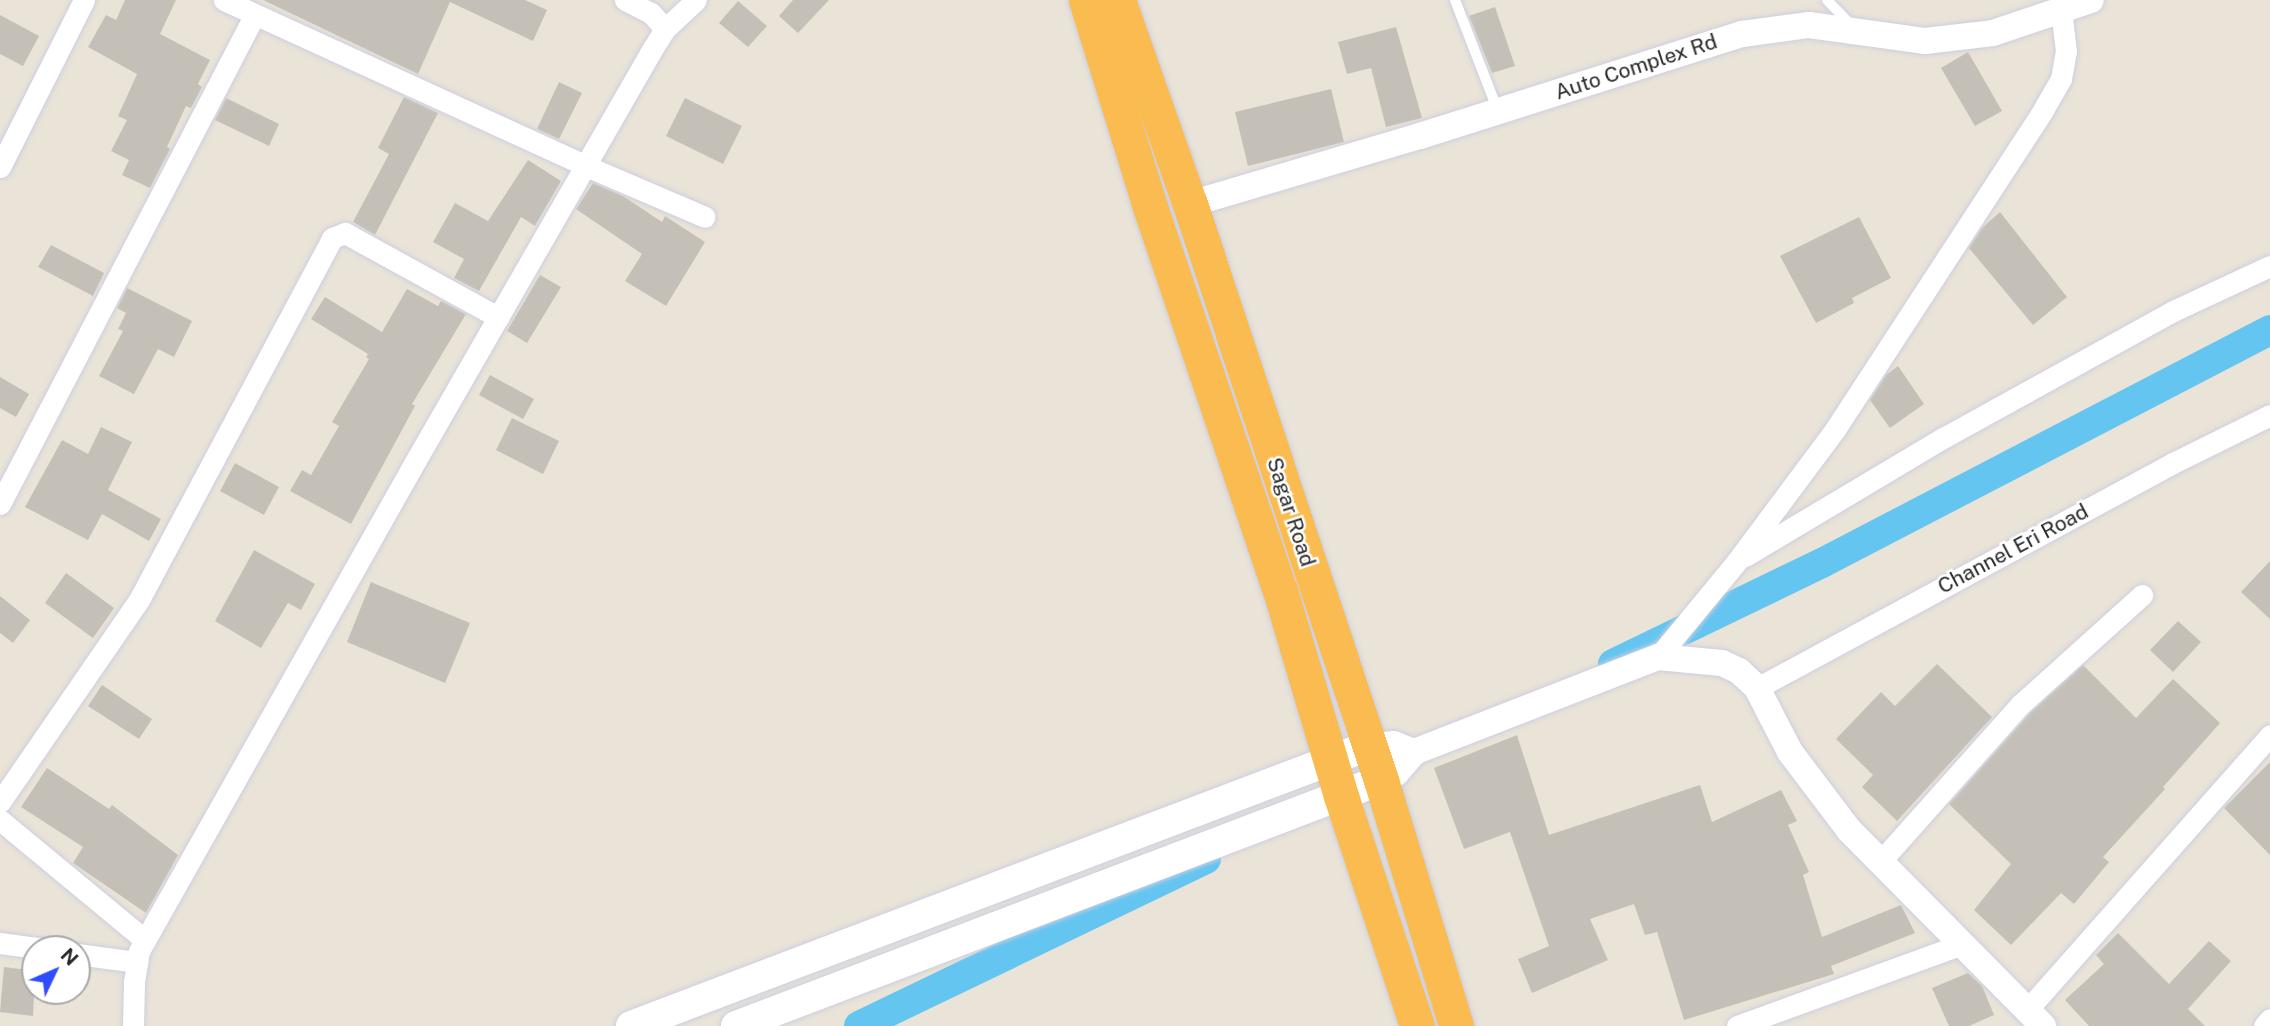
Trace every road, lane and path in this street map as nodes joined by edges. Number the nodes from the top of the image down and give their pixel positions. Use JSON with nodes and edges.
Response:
{"nodes":[{"id":1,"x":84,"y":0,"type":"edge"},
{"id":2,"x":224,"y":0,"type":"edge"},
{"id":3,"x":625,"y":0,"type":"edge"},
{"id":4,"x":696,"y":0,"type":"edge"},
{"id":5,"x":1086,"y":0,"type":"edge"},
{"id":6,"x":1118,"y":0,"type":"edge"},
{"id":7,"x":1455,"y":0,"type":"edge"},
{"id":8,"x":1827,"y":0,"type":"edge"},
{"id":9,"x":2091,"y":0,"type":"edge"},
{"id":10,"x":2061,"y":10,"type":"junction"},
{"id":11,"x":255,"y":14,"type":"junction"},
{"id":12,"x":665,"y":29,"type":"junction"},
{"id":13,"x":1857,"y":31,"type":"junction"},
{"id":14,"x":1498,"y":111,"type":"junction"},
{"id":15,"x":586,"y":166,"type":"junction"},
{"id":16,"x":0,"y":167,"type":"edge"},
{"id":17,"x":1190,"y":204,"type":"junction"},
{"id":18,"x":705,"y":217,"type":"dead end"},
{"id":19,"x":2270,"y":266,"type":"edge"},
{"id":20,"x":498,"y":317,"type":"junction"},
{"id":21,"x":2270,"y":415,"type":"edge"},
{"id":22,"x":0,"y":504,"type":"edge"},
{"id":23,"x":1737,"y":561,"type":"junction"},
{"id":24,"x":2143,"y":595,"type":"dead end"},
{"id":25,"x":1658,"y":657,"type":"junction"},
{"id":26,"x":1757,"y":688,"type":"junction"},
{"id":27,"x":2270,"y":735,"type":"edge"},
{"id":28,"x":1368,"y":746,"type":"junction"},
{"id":29,"x":1414,"y":752,"type":"junction"},
{"id":30,"x":1330,"y":759,"type":"junction"},
{"id":31,"x":1381,"y":780,"type":"junction"},
{"id":32,"x":1341,"y":796,"type":"junction"},
{"id":33,"x":0,"y":802,"type":"edge"},
{"id":34,"x":0,"y":820,"type":"edge"},
{"id":35,"x":1880,"y":862,"type":"junction"},
{"id":36,"x":145,"y":940,"type":"junction"},
{"id":37,"x":0,"y":943,"type":"edge"},
{"id":38,"x":1960,"y":945,"type":"junction"},
{"id":39,"x":21,"y":946,"type":"edge"},
{"id":40,"x":91,"y":956,"type":"edge"},
{"id":41,"x":137,"y":962,"type":"junction"},
{"id":42,"x":2035,"y":1018,"type":"edge"},
{"id":43,"x":2270,"y":1020,"type":"edge"},
{"id":44,"x":133,"y":1026,"type":"edge"},
{"id":45,"x":631,"y":1026,"type":"edge"},
{"id":46,"x":736,"y":1026,"type":"edge"},
{"id":47,"x":1417,"y":1026,"type":"edge"},
{"id":48,"x":1456,"y":1026,"type":"edge"},
{"id":49,"x":1737,"y":1026,"type":"edge"},
{"id":50,"x":2264,"y":1026,"type":"edge"}],
"edges":[{"from":1,"to":16,"type":"street"},
{"from":2,"to":11,"type":"street"},
{"from":3,"to":12,"type":"street"},
{"from":4,"to":12,"type":"street"},
{"from":5,"to":30,"type":"highway","name":"Sagar Road"},
{"from":6,"to":17,"type":"highway","name":"Sagar Road"},
{"from":7,"to":14,"type":"lane"},
{"from":8,"to":13,"type":"lane"},
{"from":9,"to":10,"type":"street","name":"Auto Complex Rd"},
{"from":10,"to":13,"type":"street","name":"Auto Complex Rd"},
{"from":10,"to":23,"type":"street"},
{"from":11,"to":15,"type":"street"},
{"from":11,"to":22,"type":"street"},
{"from":12,"to":15,"type":"street"},
{"from":13,"to":14,"type":"street","name":"Auto Complex Rd"},
{"from":14,"to":17,"type":"street","name":"Auto Complex Rd"},
{"from":15,"to":18,"type":"street"},
{"from":15,"to":20,"type":"street"},
{"from":17,"to":28,"type":"highway","name":"Sagar Road"},
{"from":19,"to":23,"type":"street"},
{"from":20,"to":33,"type":"street"},
{"from":20,"to":36,"type":"street"},
{"from":21,"to":26,"type":"street","name":"Channel Eri Road"},
{"from":23,"to":25,"type":"street"},
{"from":24,"to":35,"type":"street"},
{"from":25,"to":26,"type":"street"},
{"from":25,"to":29,"type":"street"},
{"from":26,"to":35,"type":"street"},
{"from":27,"to":42,"type":"street"},
{"from":28,"to":29,"type":"street"},
{"from":28,"to":30,"type":"main road"},
{"from":28,"to":31,"type":"highway","name":"Sagar Road"},
{"from":29,"to":31,"type":"street"},
{"from":30,"to":32,"type":"highway","name":"Sagar Road"},
{"from":30,"to":45,"type":"main road"},
{"from":31,"to":32,"type":"main road"},
{"from":31,"to":48,"type":"highway","name":"Sagar Road"},
{"from":32,"to":46,"type":"main road"},
{"from":32,"to":47,"type":"highway","name":"Sagar Road"},
{"from":34,"to":36,"type":"street"},
{"from":35,"to":38,"type":"street"},
{"from":36,"to":41,"type":"street"},
{"from":37,"to":39,"type":"street"},
{"from":38,"to":42,"type":"street"},
{"from":38,"to":49,"type":"street"},
{"from":40,"to":41,"type":"street"},
{"from":41,"to":44,"type":"street"},
{"from":43,"to":50,"type":"street"}]}
